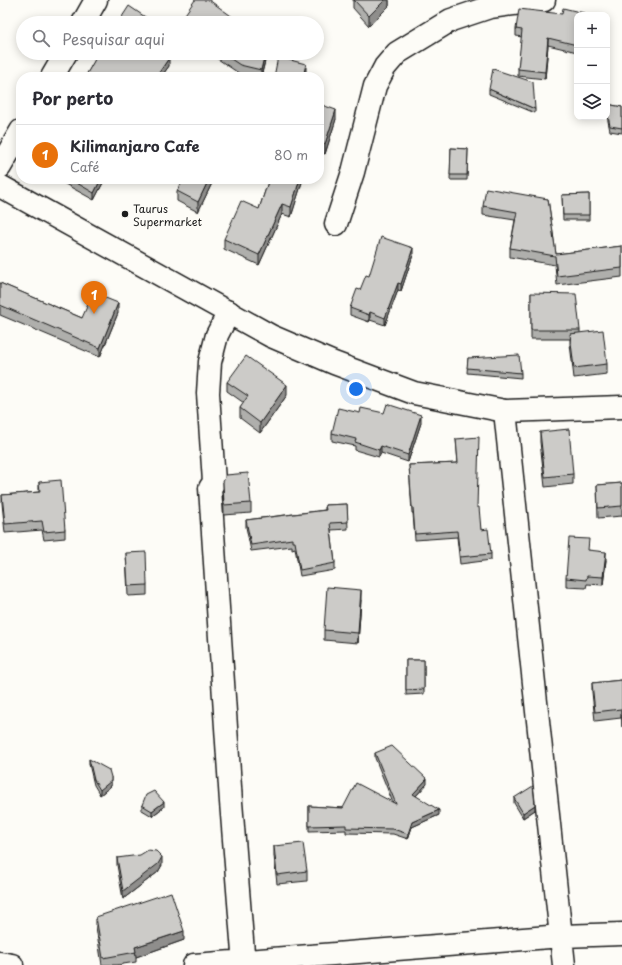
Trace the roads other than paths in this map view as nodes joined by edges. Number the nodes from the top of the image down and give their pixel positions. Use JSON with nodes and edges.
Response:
{"nodes":[{"id":1,"x":96,"y":0,"type":"edge"},
{"id":2,"x":544,"y":0,"type":"edge"},
{"id":3,"x":87,"y":16,"type":"edge"},
{"id":4,"x":62,"y":60,"type":"edge"},
{"id":5,"x":55,"y":72,"type":"edge"},
{"id":6,"x":16,"y":140,"type":"edge"},
{"id":7,"x":0,"y":167,"type":"edge"},
{"id":8,"x":0,"y":186,"type":"edge"},
{"id":9,"x":336,"y":224,"type":"dead end"},
{"id":10,"x":229,"y":312,"type":"junction"},
{"id":11,"x":622,"y":407,"type":"edge"},
{"id":12,"x":505,"y":411,"type":"junction"},
{"id":13,"x":622,"y":934,"type":"edge"},
{"id":14,"x":562,"y":936,"type":"junction"},
{"id":15,"x":0,"y":963,"type":"edge"},
{"id":16,"x":244,"y":963,"type":"edge"},
{"id":17,"x":12,"y":965,"type":"edge"},
{"id":18,"x":194,"y":965,"type":"edge"},
{"id":19,"x":564,"y":965,"type":"edge"}],
"edges":[{"from":1,"to":3,"type":"street"},
{"from":2,"to":9,"type":"street"},
{"from":4,"to":5,"type":"street"},
{"from":6,"to":7,"type":"street"},
{"from":8,"to":10,"type":"street"},
{"from":10,"to":12,"type":"street"},
{"from":10,"to":16,"type":"street"},
{"from":11,"to":12,"type":"street"},
{"from":12,"to":14,"type":"street"},
{"from":13,"to":14,"type":"street"},
{"from":14,"to":16,"type":"street"},
{"from":14,"to":19,"type":"street"},
{"from":15,"to":17,"type":"street"},
{"from":16,"to":18,"type":"street"}]}
